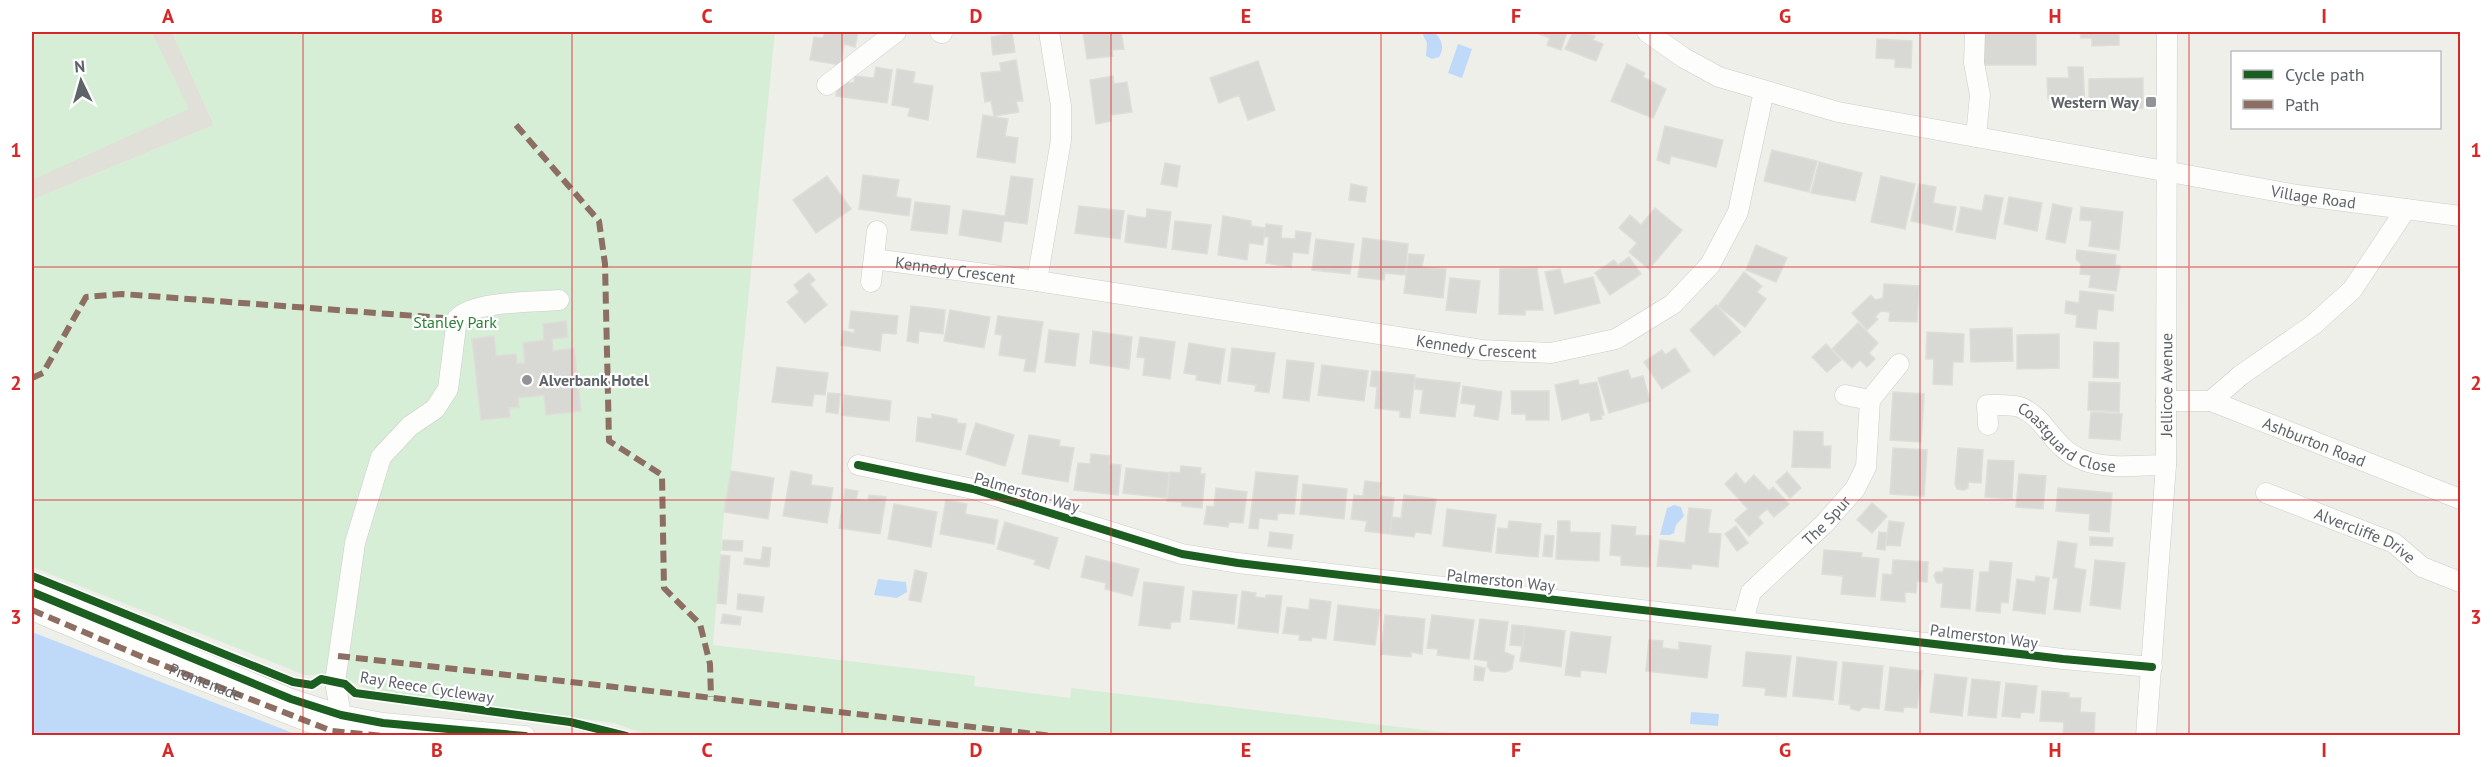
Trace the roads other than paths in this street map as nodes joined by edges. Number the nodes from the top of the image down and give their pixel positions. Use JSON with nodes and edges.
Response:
{"nodes":[{"id":1,"x":896,"y":32,"type":"edge"},
{"id":2,"x":1049,"y":32,"type":"edge"},
{"id":3,"x":1647,"y":32,"type":"edge"},
{"id":4,"x":1975,"y":32,"type":"edge"},
{"id":5,"x":2167,"y":32,"type":"edge"},
{"id":6,"x":827,"y":85,"type":"dead end"},
{"id":7,"x":1764,"y":91,"type":"junction"},
{"id":8,"x":1976,"y":137,"type":"junction"},
{"id":9,"x":2166,"y":172,"type":"junction"},
{"id":10,"x":2406,"y":209,"type":"junction"},
{"id":11,"x":2460,"y":216,"type":"edge"},
{"id":12,"x":877,"y":231,"type":"dead end"},
{"id":13,"x":874,"y":259,"type":"junction"},
{"id":14,"x":1037,"y":281,"type":"junction"},
{"id":15,"x":871,"y":282,"type":"dead end"},
{"id":16,"x":559,"y":300,"type":"dead end"},
{"id":17,"x":1899,"y":364,"type":"dead end"},
{"id":18,"x":1845,"y":395,"type":"dead end"},
{"id":19,"x":1870,"y":400,"type":"junction"},
{"id":20,"x":2166,"y":401,"type":"junction"},
{"id":21,"x":2211,"y":401,"type":"junction"},
{"id":22,"x":1988,"y":425,"type":"dead end"},
{"id":23,"x":858,"y":465,"type":"dead end"},
{"id":24,"x":2166,"y":465,"type":"junction"},
{"id":25,"x":2266,"y":493,"type":"dead end"},
{"id":26,"x":2460,"y":500,"type":"edge"},
{"id":27,"x":2460,"y":582,"type":"edge"},
{"id":28,"x":32,"y":592,"type":"edge"},
{"id":29,"x":32,"y":610,"type":"edge"},
{"id":30,"x":1743,"y":621,"type":"junction"},
{"id":31,"x":2152,"y":667,"type":"junction"},
{"id":32,"x":341,"y":715,"type":"junction"},
{"id":33,"x":384,"y":735,"type":"edge"},
{"id":34,"x":525,"y":735,"type":"edge"},
{"id":35,"x":2146,"y":735,"type":"edge"}],
"edges":[{"from":1,"to":6,"type":"street"},
{"from":2,"to":14,"type":"street","name":"Kennedy Crescent"},
{"from":3,"to":7,"type":"street"},
{"from":4,"to":8,"type":"street"},
{"from":5,"to":9,"type":"street","name":"Jellicoe Avenue"},
{"from":7,"to":8,"type":"street"},
{"from":7,"to":14,"type":"street","name":"Kennedy Crescent"},
{"from":8,"to":9,"type":"street"},
{"from":9,"to":10,"type":"street","name":"Village Road"},
{"from":9,"to":20,"type":"street","name":"Jellicoe Avenue"},
{"from":10,"to":11,"type":"street","name":"Village Road"},
{"from":10,"to":21,"type":"street"},
{"from":12,"to":13,"type":"street"},
{"from":13,"to":14,"type":"street","name":"Kennedy Crescent"},
{"from":13,"to":15,"type":"street"},
{"from":16,"to":32,"type":"street"},
{"from":17,"to":19,"type":"street"},
{"from":18,"to":19,"type":"street"},
{"from":19,"to":30,"type":"street","name":"The Spur"},
{"from":20,"to":21,"type":"street","name":"Ashburton Road"},
{"from":20,"to":24,"type":"street","name":"Jellicoe Avenue"},
{"from":21,"to":26,"type":"street","name":"Ashburton Road"},
{"from":22,"to":24,"type":"street","name":"Coastguard Close"},
{"from":23,"to":30,"type":"street","name":"Palmerston Way"},
{"from":24,"to":31,"type":"street","name":"Jellicoe Avenue"},
{"from":25,"to":27,"type":"street","name":"Alvercliffe Drive"},
{"from":28,"to":32,"type":"street"},
{"from":29,"to":33,"type":"street","name":"Promenade"},
{"from":30,"to":31,"type":"street","name":"Palmerston Way"},
{"from":31,"to":35,"type":"street","name":"Jellicoe Avenue"},
{"from":32,"to":34,"type":"street"}]}
